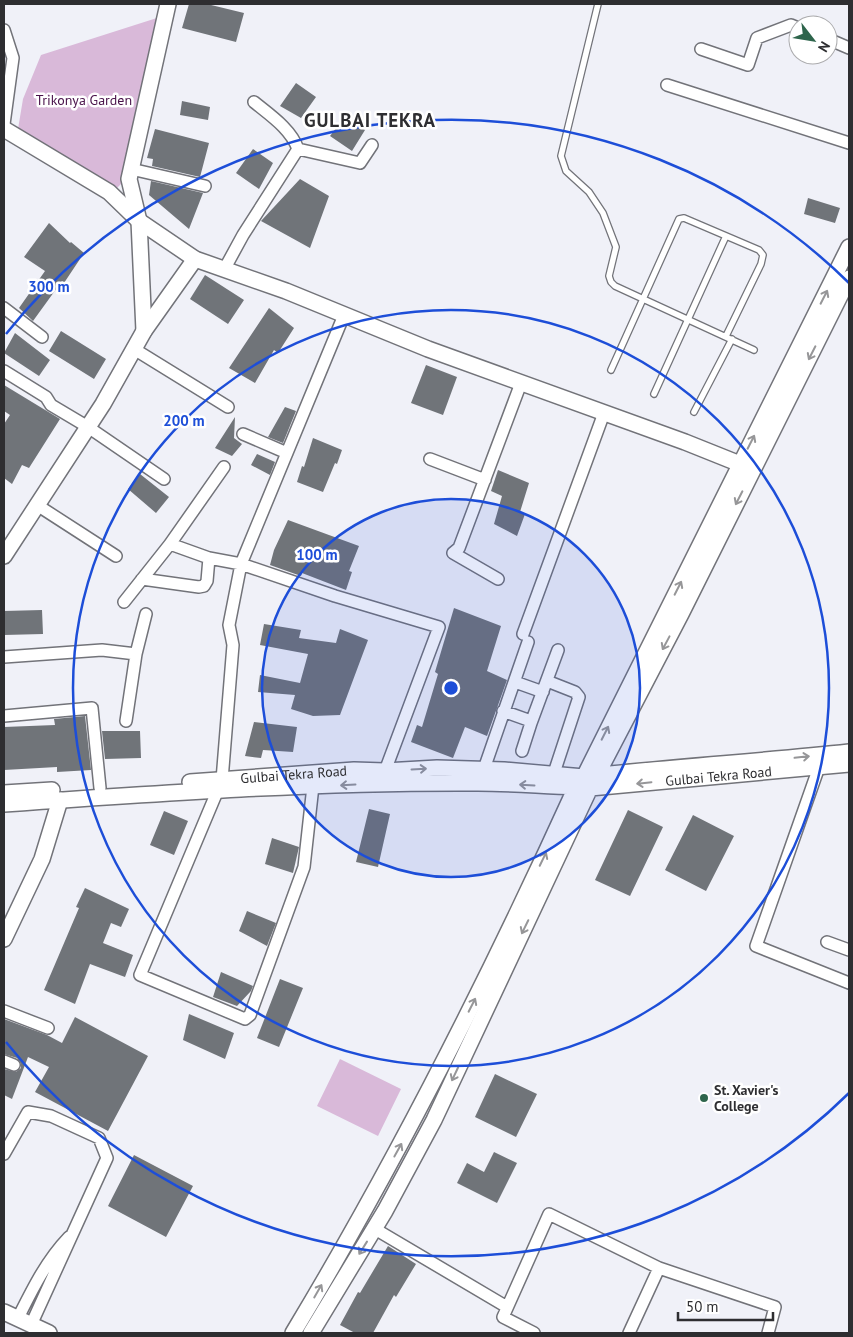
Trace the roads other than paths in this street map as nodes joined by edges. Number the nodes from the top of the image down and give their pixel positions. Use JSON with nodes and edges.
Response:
{"nodes":[{"id":1,"x":168,"y":4,"type":"edge"},
{"id":2,"x":598,"y":4,"type":"edge"},
{"id":3,"x":788,"y":26,"type":"edge"},
{"id":4,"x":4,"y":30,"type":"edge"},
{"id":5,"x":701,"y":49,"type":"dead end"},
{"id":6,"x":666,"y":85,"type":"dead end"},
{"id":7,"x":254,"y":102,"type":"dead end"},
{"id":8,"x":4,"y":124,"type":"edge"},
{"id":9,"x":4,"y":129,"type":"edge"},
{"id":10,"x":849,"y":143,"type":"edge"},
{"id":11,"x":372,"y":145,"type":"dead end"},
{"id":12,"x":298,"y":149,"type":"junction"},
{"id":13,"x":132,"y":169,"type":"junction"},
{"id":14,"x":205,"y":186,"type":"dead end"},
{"id":15,"x":139,"y":221,"type":"junction"},
{"id":16,"x":726,"y":236,"type":"junction"},
{"id":17,"x":849,"y":247,"type":"edge"},
{"id":18,"x":195,"y":259,"type":"junction"},
{"id":19,"x":225,"y":268,"type":"junction"},
{"id":20,"x":849,"y":278,"type":"edge"},
{"id":21,"x":642,"y":298,"type":"junction"},
{"id":22,"x":4,"y":309,"type":"edge"},
{"id":23,"x":344,"y":315,"type":"junction"},
{"id":24,"x":688,"y":319,"type":"junction"},
{"id":25,"x":144,"y":331,"type":"junction"},
{"id":26,"x":42,"y":337,"type":"dead end"},
{"id":27,"x":729,"y":337,"type":"junction"},
{"id":28,"x":134,"y":349,"type":"junction"},
{"id":29,"x":754,"y":350,"type":"dead end"},
{"id":30,"x":612,"y":370,"type":"dead end"},
{"id":31,"x":4,"y":371,"type":"edge"},
{"id":32,"x":521,"y":383,"type":"junction"},
{"id":33,"x":654,"y":394,"type":"dead end"},
{"id":34,"x":228,"y":407,"type":"dead end"},
{"id":35,"x":694,"y":412,"type":"dead end"},
{"id":36,"x":604,"y":413,"type":"junction"},
{"id":37,"x":88,"y":427,"type":"junction"},
{"id":38,"x":243,"y":434,"type":"dead end"},
{"id":39,"x":287,"y":453,"type":"junction"},
{"id":40,"x":430,"y":459,"type":"dead end"},
{"id":41,"x":224,"y":467,"type":"dead end"},
{"id":42,"x":747,"y":467,"type":"junction"},
{"id":43,"x":164,"y":479,"type":"dead end"},
{"id":44,"x":485,"y":480,"type":"junction"},
{"id":45,"x":37,"y":505,"type":"junction"},
{"id":46,"x":170,"y":544,"type":"junction"},
{"id":47,"x":4,"y":556,"type":"edge"},
{"id":48,"x":116,"y":556,"type":"dead end"},
{"id":49,"x":208,"y":558,"type":"junction"},
{"id":50,"x":241,"y":564,"type":"junction"},
{"id":51,"x":142,"y":579,"type":"junction"},
{"id":52,"x":498,"y":580,"type":"dead end"},
{"id":53,"x":124,"y":602,"type":"dead end"},
{"id":54,"x":146,"y":614,"type":"dead end"},
{"id":55,"x":558,"y":650,"type":"dead end"},
{"id":56,"x":136,"y":654,"type":"junction"},
{"id":57,"x":4,"y":657,"type":"edge"},
{"id":58,"x":547,"y":681,"type":"junction"},
{"id":59,"x":514,"y":682,"type":"junction"},
{"id":60,"x":543,"y":692,"type":"junction"},
{"id":61,"x":503,"y":711,"type":"junction"},
{"id":62,"x":4,"y":716,"type":"edge"},
{"id":63,"x":126,"y":721,"type":"dead end"},
{"id":64,"x":531,"y":723,"type":"junction"},
{"id":65,"x":522,"y":751,"type":"dead end"},
{"id":66,"x":849,"y":752,"type":"edge"},
{"id":67,"x":849,"y":764,"type":"edge"},
{"id":68,"x":819,"y":767,"type":"junction"},
{"id":69,"x":484,"y":769,"type":"junction"},
{"id":70,"x":385,"y":771,"type":"junction"},
{"id":71,"x":554,"y":773,"type":"junction"},
{"id":72,"x":587,"y":782,"type":"junction"},
{"id":73,"x":219,"y":786,"type":"junction"},
{"id":74,"x":314,"y":786,"type":"junction"},
{"id":75,"x":100,"y":788,"type":"junction"},
{"id":76,"x":4,"y":793,"type":"edge"},
{"id":77,"x":60,"y":800,"type":"junction"},
{"id":78,"x":4,"y":804,"type":"edge"},
{"id":79,"x":4,"y":939,"type":"edge"},
{"id":80,"x":827,"y":942,"type":"dead end"},
{"id":81,"x":849,"y":950,"type":"edge"},
{"id":82,"x":849,"y":983,"type":"edge"},
{"id":83,"x":4,"y":1010,"type":"edge"},
{"id":84,"x":48,"y":1028,"type":"dead end"},
{"id":85,"x":4,"y":1154,"type":"edge"},
{"id":86,"x":375,"y":1229,"type":"junction"},
{"id":87,"x":659,"y":1268,"type":"junction"},
{"id":88,"x":507,"y":1307,"type":"junction"},
{"id":89,"x":17,"y":1318,"type":"edge"},
{"id":90,"x":49,"y":1333,"type":"edge"},
{"id":91,"x":293,"y":1333,"type":"edge"},
{"id":92,"x":310,"y":1333,"type":"edge"},
{"id":93,"x":534,"y":1333,"type":"edge"},
{"id":94,"x":629,"y":1333,"type":"edge"},
{"id":95,"x":768,"y":1333,"type":"edge"}],
"edges":[{"from":1,"to":13,"type":"main road"},
{"from":2,"to":21,"type":"lane"},
{"from":3,"to":5,"type":"street"},
{"from":4,"to":8,"type":"street"},
{"from":6,"to":10,"type":"street"},
{"from":7,"to":12,"type":"street"},
{"from":9,"to":15,"type":"main road"},
{"from":11,"to":12,"type":"street"},
{"from":12,"to":19,"type":"street"},
{"from":13,"to":14,"type":"street"},
{"from":13,"to":15,"type":"main road"},
{"from":15,"to":18,"type":"main road"},
{"from":15,"to":25,"type":"main road"},
{"from":16,"to":21,"type":"lane"},
{"from":16,"to":24,"type":"lane"},
{"from":16,"to":27,"type":"lane"},
{"from":42,"to":17,"type":"main road","one_way":true},
{"from":18,"to":19,"type":"main road"},
{"from":18,"to":25,"type":"main road"},
{"from":19,"to":23,"type":"main road"},
{"from":20,"to":42,"type":"main road","one_way":true},
{"from":21,"to":24,"type":"lane"},
{"from":21,"to":30,"type":"lane"},
{"from":22,"to":26,"type":"street"},
{"from":23,"to":32,"type":"main road"},
{"from":23,"to":39,"type":"street"},
{"from":24,"to":27,"type":"lane"},
{"from":24,"to":33,"type":"lane"},
{"from":25,"to":28,"type":"main road"},
{"from":27,"to":29,"type":"lane"},
{"from":27,"to":35,"type":"lane"},
{"from":28,"to":34,"type":"street"},
{"from":28,"to":37,"type":"main road"},
{"from":31,"to":37,"type":"street"},
{"from":32,"to":36,"type":"main road"},
{"from":32,"to":44,"type":"street"},
{"from":36,"to":42,"type":"main road"},
{"from":36,"to":59,"type":"street"},
{"from":37,"to":43,"type":"street"},
{"from":37,"to":45,"type":"main road"},
{"from":38,"to":39,"type":"street"},
{"from":39,"to":50,"type":"street"},
{"from":40,"to":44,"type":"street"},
{"from":41,"to":46,"type":"street"},
{"from":42,"to":72,"type":"main road"},
{"from":44,"to":52,"type":"street"},
{"from":45,"to":47,"type":"main road"},
{"from":45,"to":48,"type":"street"},
{"from":46,"to":49,"type":"street"},
{"from":46,"to":51,"type":"street"},
{"from":49,"to":50,"type":"street"},
{"from":49,"to":51,"type":"street"},
{"from":50,"to":70,"type":"street"},
{"from":50,"to":73,"type":"street"},
{"from":51,"to":53,"type":"street"},
{"from":54,"to":56,"type":"street"},
{"from":55,"to":58,"type":"street"},
{"from":56,"to":57,"type":"street"},
{"from":56,"to":63,"type":"street"},
{"from":58,"to":60,"type":"street"},
{"from":58,"to":71,"type":"street"},
{"from":59,"to":60,"type":"street"},
{"from":59,"to":61,"type":"street"},
{"from":60,"to":64,"type":"street"},
{"from":61,"to":64,"type":"street"},
{"from":61,"to":69,"type":"street"},
{"from":62,"to":75,"type":"street"},
{"from":64,"to":65,"type":"street"},
{"from":72,"to":66,"type":"main road","name":"Gulbai Tekra Road","one_way":true},
{"from":67,"to":68,"type":"main road","name":"Gulbai Tekra Road"},
{"from":68,"to":72,"type":"main road","name":"Gulbai Tekra Road","one_way":true},
{"from":68,"to":82,"type":"street"},
{"from":70,"to":69,"type":"main road","name":"Gulbai Tekra Road","one_way":true},
{"from":69,"to":71,"type":"main road","name":"Gulbai Tekra Road"},
{"from":70,"to":73,"type":"main road","name":"Gulbai Tekra Road"},
{"from":71,"to":72,"type":"main road","name":"Gulbai Tekra Road"},
{"from":72,"to":74,"type":"main road","name":"Gulbai Tekra Road","one_way":true},
{"from":72,"to":86,"type":"main road","one_way":true},
{"from":91,"to":72,"type":"main road","one_way":true},
{"from":73,"to":74,"type":"main road","name":"Gulbai Tekra Road"},
{"from":73,"to":74,"type":"street"},
{"from":73,"to":75,"type":"main road","name":"Gulbai Tekra Road"},
{"from":73,"to":77,"type":"main road","name":"Gulbai Tekra Road"},
{"from":75,"to":76,"type":"main road","name":"Gulbai Tekra Road"},
{"from":77,"to":78,"type":"main road","name":"Gulbai Tekra Road"},
{"from":77,"to":79,"type":"main road"},
{"from":80,"to":81,"type":"street"},
{"from":83,"to":84,"type":"street"},
{"from":85,"to":89,"type":"street"},
{"from":86,"to":88,"type":"street"},
{"from":86,"to":92,"type":"main road","one_way":true},
{"from":87,"to":88,"type":"street"},
{"from":87,"to":94,"type":"street"},
{"from":87,"to":95,"type":"street"},
{"from":88,"to":93,"type":"street"},
{"from":89,"to":90,"type":"main road"}]}
